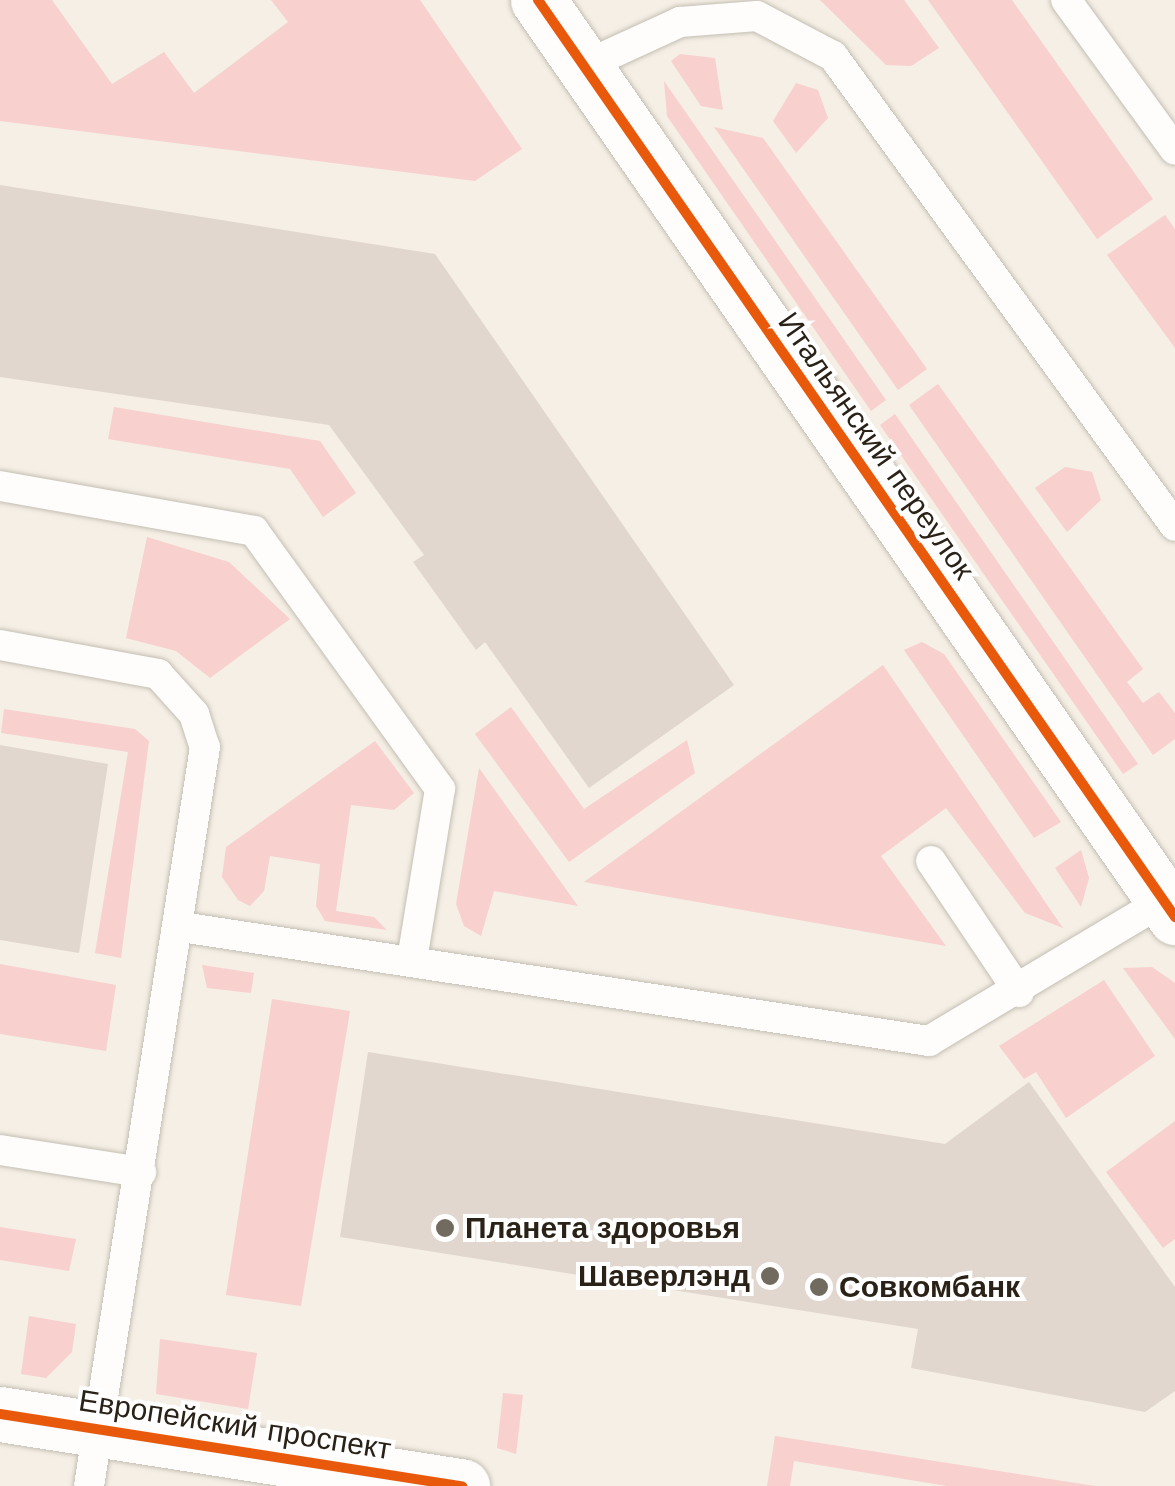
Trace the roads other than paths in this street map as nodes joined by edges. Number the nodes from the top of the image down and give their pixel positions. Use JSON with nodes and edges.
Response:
{"nodes":[{"id":1,"x":538,"y":0,"type":"edge"},
{"id":2,"x":1066,"y":0,"type":"edge"},
{"id":3,"x":584,"y":66,"type":"junction"},
{"id":4,"x":1175,"y":150,"type":"edge"},
{"id":5,"x":0,"y":486,"type":"edge"},
{"id":6,"x":1175,"y":526,"type":"edge"},
{"id":7,"x":0,"y":645,"type":"edge"},
{"id":8,"x":931,"y":861,"type":"dead end"},
{"id":9,"x":1169,"y":909,"type":"edge"},
{"id":10,"x":181,"y":927,"type":"junction"},
{"id":11,"x":412,"y":960,"type":"junction"},
{"id":12,"x":1018,"y":992,"type":"junction"},
{"id":13,"x":0,"y":1150,"type":"edge"},
{"id":14,"x":141,"y":1172,"type":"junction"},
{"id":15,"x":0,"y":1414,"type":"edge"},
{"id":16,"x":98,"y":1429,"type":"junction"},
{"id":17,"x":89,"y":1486,"type":"edge"},
{"id":18,"x":462,"y":1486,"type":"edge"}],
"edges":[{"from":1,"to":3,"type":"street","name":"Итальянский переулок"},
{"from":2,"to":4,"type":"lane"},
{"from":3,"to":6,"type":"lane"},
{"from":3,"to":9,"type":"street","name":"Итальянский переулок"},
{"from":5,"to":11,"type":"lane"},
{"from":7,"to":10,"type":"lane"},
{"from":8,"to":12,"type":"lane"},
{"from":9,"to":12,"type":"lane"},
{"from":10,"to":11,"type":"lane"},
{"from":10,"to":14,"type":"lane"},
{"from":11,"to":12,"type":"lane"},
{"from":13,"to":14,"type":"lane"},
{"from":14,"to":16,"type":"lane"},
{"from":15,"to":16,"type":"street","name":"Европейский проспект"},
{"from":16,"to":17,"type":"lane"},
{"from":16,"to":18,"type":"street","name":"Европейский проспект"}]}
